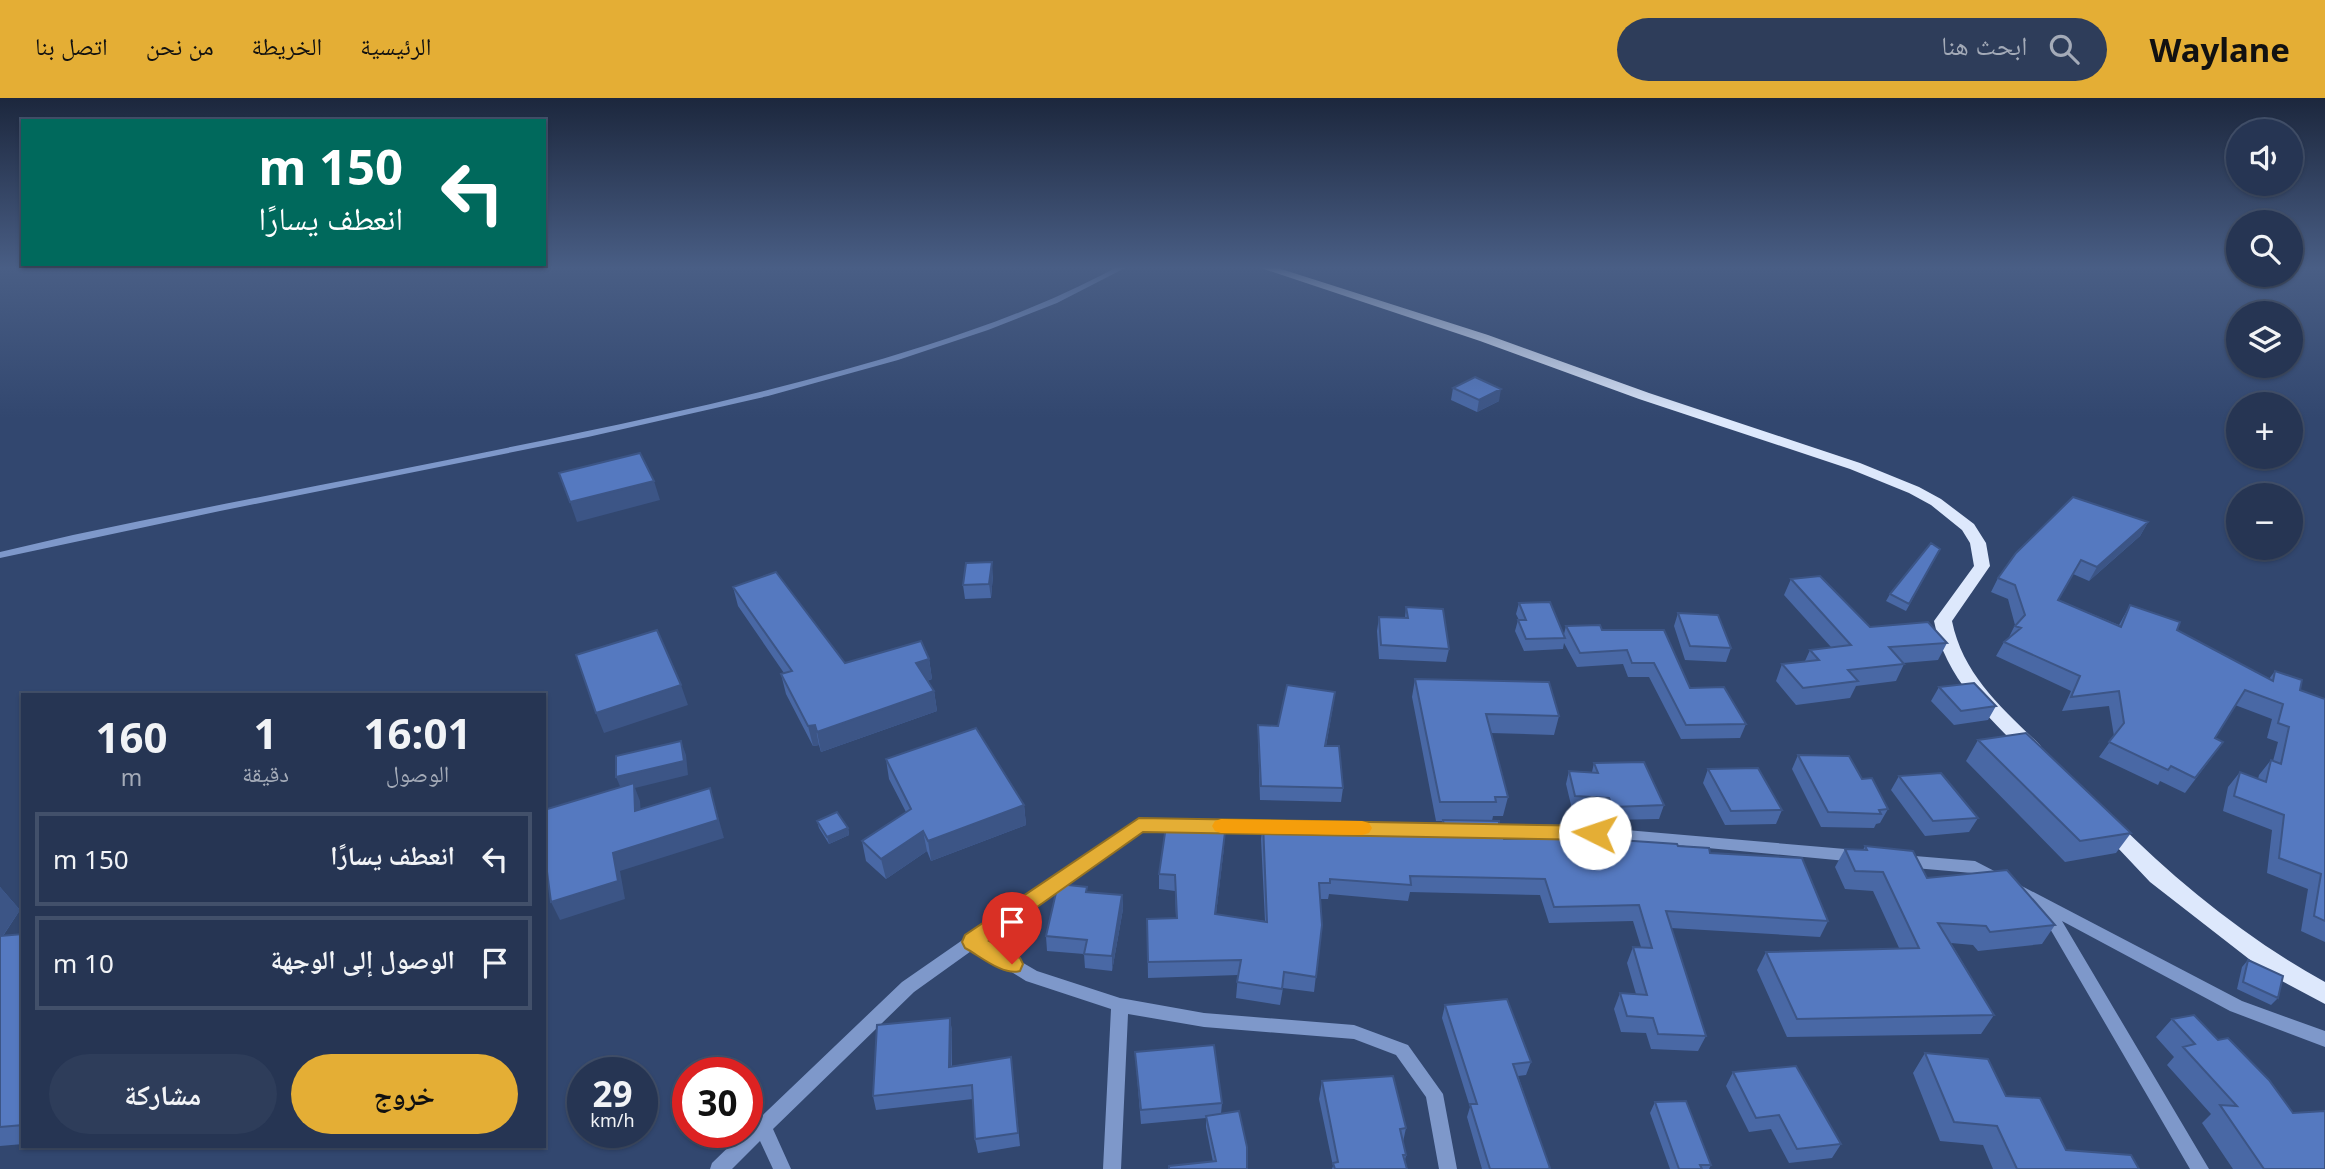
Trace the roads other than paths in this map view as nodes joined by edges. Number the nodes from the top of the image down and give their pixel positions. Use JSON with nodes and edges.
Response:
{"nodes":[{"id":1,"x":1013,"y":318,"type":"edge"},
{"id":2,"x":1422,"y":318,"type":"edge"},
{"id":3,"x":0,"y":555,"type":"edge"},
{"id":4,"x":2041,"y":758,"type":"edge"},
{"id":5,"x":2100,"y":817,"type":"edge"},
{"id":6,"x":2043,"y":904,"type":"junction"},
{"id":7,"x":973,"y":942,"type":"junction"},
{"id":8,"x":2325,"y":995,"type":"edge"},
{"id":9,"x":1119,"y":1005,"type":"junction"},
{"id":10,"x":2325,"y":1039,"type":"edge"},
{"id":11,"x":763,"y":1126,"type":"edge"},
{"id":12,"x":763,"y":1129,"type":"edge"},
{"id":13,"x":740,"y":1148,"type":"edge"},
{"id":14,"x":719,"y":1169,"type":"edge"},
{"id":15,"x":782,"y":1169,"type":"edge"},
{"id":16,"x":1112,"y":1169,"type":"edge"},
{"id":17,"x":1448,"y":1169,"type":"edge"},
{"id":18,"x":2200,"y":1169,"type":"edge"}],
"edges":[{"from":1,"to":3,"type":"street"},
{"from":2,"to":4,"type":"main road"},
{"from":5,"to":8,"type":"main road"},
{"from":6,"to":7,"type":"street"},
{"from":6,"to":10,"type":"street"},
{"from":6,"to":18,"type":"street"},
{"from":7,"to":9,"type":"street"},
{"from":7,"to":11,"type":"street"},
{"from":9,"to":16,"type":"street"},
{"from":9,"to":17,"type":"street"},
{"from":12,"to":15,"type":"street"},
{"from":13,"to":14,"type":"street"}]}
